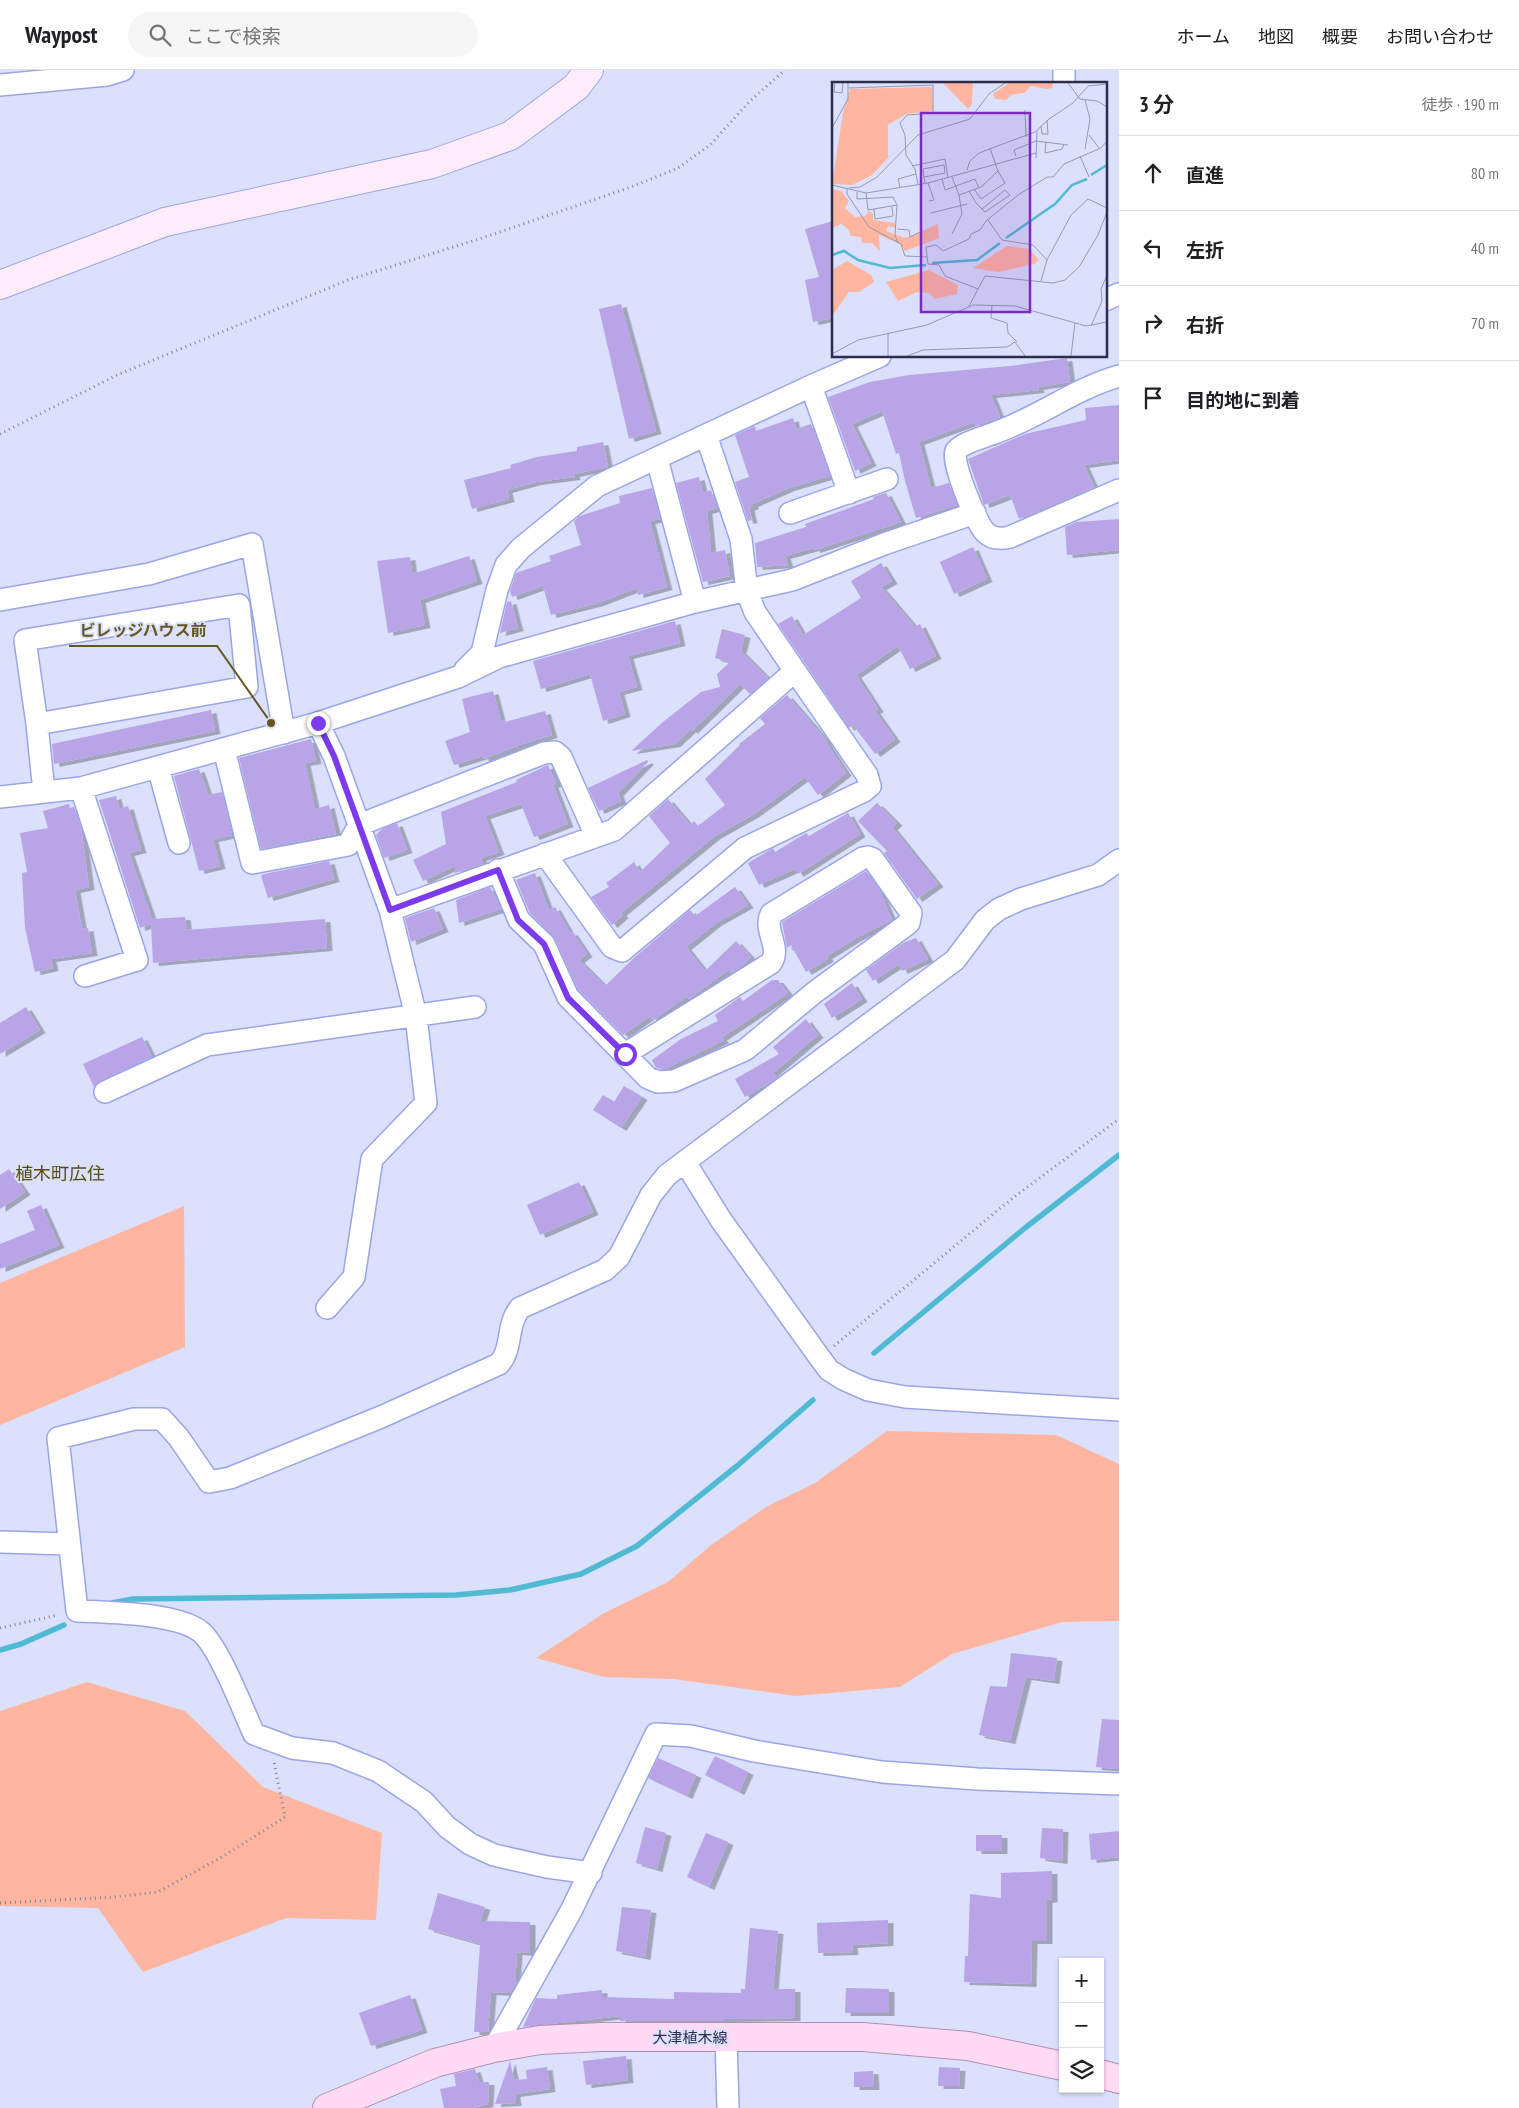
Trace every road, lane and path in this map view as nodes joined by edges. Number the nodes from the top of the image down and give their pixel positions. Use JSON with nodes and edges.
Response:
{"nodes":[{"id":1,"x":123,"y":70,"type":"edge"},
{"id":2,"x":589,"y":70,"type":"edge"},
{"id":3,"x":785,"y":70,"type":"edge"},
{"id":4,"x":0,"y":85,"type":"edge"},
{"id":5,"x":0,"y":285,"type":"edge"},
{"id":6,"x":1119,"y":294,"type":"edge"},
{"id":7,"x":1106,"y":300,"type":"edge"},
{"id":8,"x":875,"y":358,"type":"edge"},
{"id":9,"x":1119,"y":376,"type":"edge"},
{"id":10,"x":811,"y":386,"type":"junction"},
{"id":11,"x":0,"y":434,"type":"edge"},
{"id":12,"x":706,"y":435,"type":"junction"},
{"id":13,"x":656,"y":459,"type":"junction"},
{"id":14,"x":887,"y":479,"type":"dead end"},
{"id":15,"x":1119,"y":490,"type":"edge"},
{"id":16,"x":850,"y":493,"type":"junction"},
{"id":17,"x":790,"y":513,"type":"dead end"},
{"id":18,"x":975,"y":513,"type":"junction"},
{"id":19,"x":747,"y":592,"type":"junction"},
{"id":20,"x":0,"y":600,"type":"edge"},
{"id":21,"x":695,"y":602,"type":"junction"},
{"id":22,"x":794,"y":671,"type":"junction"},
{"id":23,"x":458,"y":677,"type":"junction"},
{"id":24,"x":318,"y":723,"type":"junction"},
{"id":25,"x":37,"y":724,"type":"junction"},
{"id":26,"x":284,"y":733,"type":"junction"},
{"id":27,"x":224,"y":749,"type":"junction"},
{"id":28,"x":158,"y":767,"type":"junction"},
{"id":29,"x":81,"y":788,"type":"junction"},
{"id":30,"x":44,"y":792,"type":"junction"},
{"id":31,"x":0,"y":797,"type":"edge"},
{"id":32,"x":359,"y":825,"type":"junction"},
{"id":33,"x":596,"y":836,"type":"junction"},
{"id":34,"x":180,"y":843,"type":"dead end"},
{"id":35,"x":545,"y":854,"type":"junction"},
{"id":36,"x":1119,"y":860,"type":"edge"},
{"id":37,"x":498,"y":870,"type":"junction"},
{"id":38,"x":390,"y":910,"type":"junction"},
{"id":39,"x":85,"y":976,"type":"dead end"},
{"id":40,"x":475,"y":1007,"type":"dead end"},
{"id":41,"x":416,"y":1016,"type":"junction"},
{"id":42,"x":625,"y":1054,"type":"junction"},
{"id":43,"x":105,"y":1092,"type":"dead end"},
{"id":44,"x":1119,"y":1119,"type":"edge"},
{"id":45,"x":686,"y":1162,"type":"junction"},
{"id":46,"x":327,"y":1308,"type":"dead end"},
{"id":47,"x":820,"y":1358,"type":"junction"},
{"id":48,"x":1119,"y":1410,"type":"edge"},
{"id":49,"x":0,"y":1542,"type":"edge"},
{"id":50,"x":68,"y":1544,"type":"junction"},
{"id":51,"x":77,"y":1611,"type":"junction"},
{"id":52,"x":0,"y":1628,"type":"edge"},
{"id":53,"x":270,"y":1740,"type":"junction"},
{"id":54,"x":1119,"y":1784,"type":"edge"},
{"id":55,"x":591,"y":1873,"type":"junction"},
{"id":56,"x":0,"y":1903,"type":"edge"},
{"id":57,"x":726,"y":2037,"type":"junction"},
{"id":58,"x":494,"y":2048,"type":"junction"},
{"id":59,"x":1059,"y":2065,"type":"edge"},
{"id":60,"x":1104,"y":2075,"type":"edge"},
{"id":61,"x":1119,"y":2079,"type":"edge"},
{"id":62,"x":327,"y":2108,"type":"edge"},
{"id":63,"x":728,"y":2108,"type":"edge"}],
"edges":[{"from":1,"to":4,"type":"street"},
{"from":2,"to":5,"type":"street"},
{"from":3,"to":11,"type":"path"},
{"from":6,"to":7,"type":"street"},
{"from":8,"to":10,"type":"street"},
{"from":9,"to":18,"type":"street"},
{"from":10,"to":12,"type":"street"},
{"from":10,"to":16,"type":"street"},
{"from":12,"to":13,"type":"street"},
{"from":12,"to":19,"type":"street"},
{"from":13,"to":21,"type":"street"},
{"from":13,"to":23,"type":"street"},
{"from":14,"to":16,"type":"street"},
{"from":15,"to":18,"type":"street"},
{"from":16,"to":17,"type":"street"},
{"from":18,"to":19,"type":"street"},
{"from":19,"to":21,"type":"street"},
{"from":19,"to":22,"type":"street"},
{"from":20,"to":26,"type":"street"},
{"from":21,"to":23,"type":"street"},
{"from":22,"to":33,"type":"street"},
{"from":22,"to":35,"type":"street"},
{"from":23,"to":24,"type":"street"},
{"from":24,"to":26,"type":"street"},
{"from":24,"to":32,"type":"street"},
{"from":25,"to":25,"type":"street"},
{"from":25,"to":30,"type":"street"},
{"from":26,"to":27,"type":"street"},
{"from":27,"to":28,"type":"street"},
{"from":27,"to":32,"type":"street"},
{"from":28,"to":29,"type":"street"},
{"from":28,"to":34,"type":"street"},
{"from":29,"to":30,"type":"street"},
{"from":29,"to":39,"type":"street"},
{"from":30,"to":31,"type":"street"},
{"from":32,"to":33,"type":"street"},
{"from":32,"to":38,"type":"street"},
{"from":33,"to":35,"type":"street"},
{"from":35,"to":37,"type":"street"},
{"from":36,"to":45,"type":"street"},
{"from":37,"to":38,"type":"street"},
{"from":37,"to":42,"type":"street"},
{"from":38,"to":41,"type":"street"},
{"from":40,"to":41,"type":"street"},
{"from":41,"to":43,"type":"street"},
{"from":41,"to":46,"type":"street"},
{"from":42,"to":42,"type":"street"},
{"from":44,"to":47,"type":"path"},
{"from":45,"to":47,"type":"street"},
{"from":45,"to":50,"type":"street"},
{"from":47,"to":48,"type":"street"},
{"from":49,"to":50,"type":"street"},
{"from":50,"to":51,"type":"street"},
{"from":51,"to":52,"type":"path"},
{"from":51,"to":53,"type":"street"},
{"from":53,"to":55,"type":"street"},
{"from":53,"to":56,"type":"path"},
{"from":54,"to":55,"type":"street"},
{"from":55,"to":58,"type":"street"},
{"from":57,"to":58,"type":"main road","name":"大津植木線"},
{"from":57,"to":59,"type":"main road","name":"大津植木線"},
{"from":57,"to":63,"type":"street"},
{"from":58,"to":62,"type":"main road","name":"大津植木線"},
{"from":60,"to":61,"type":"main road"}]}
